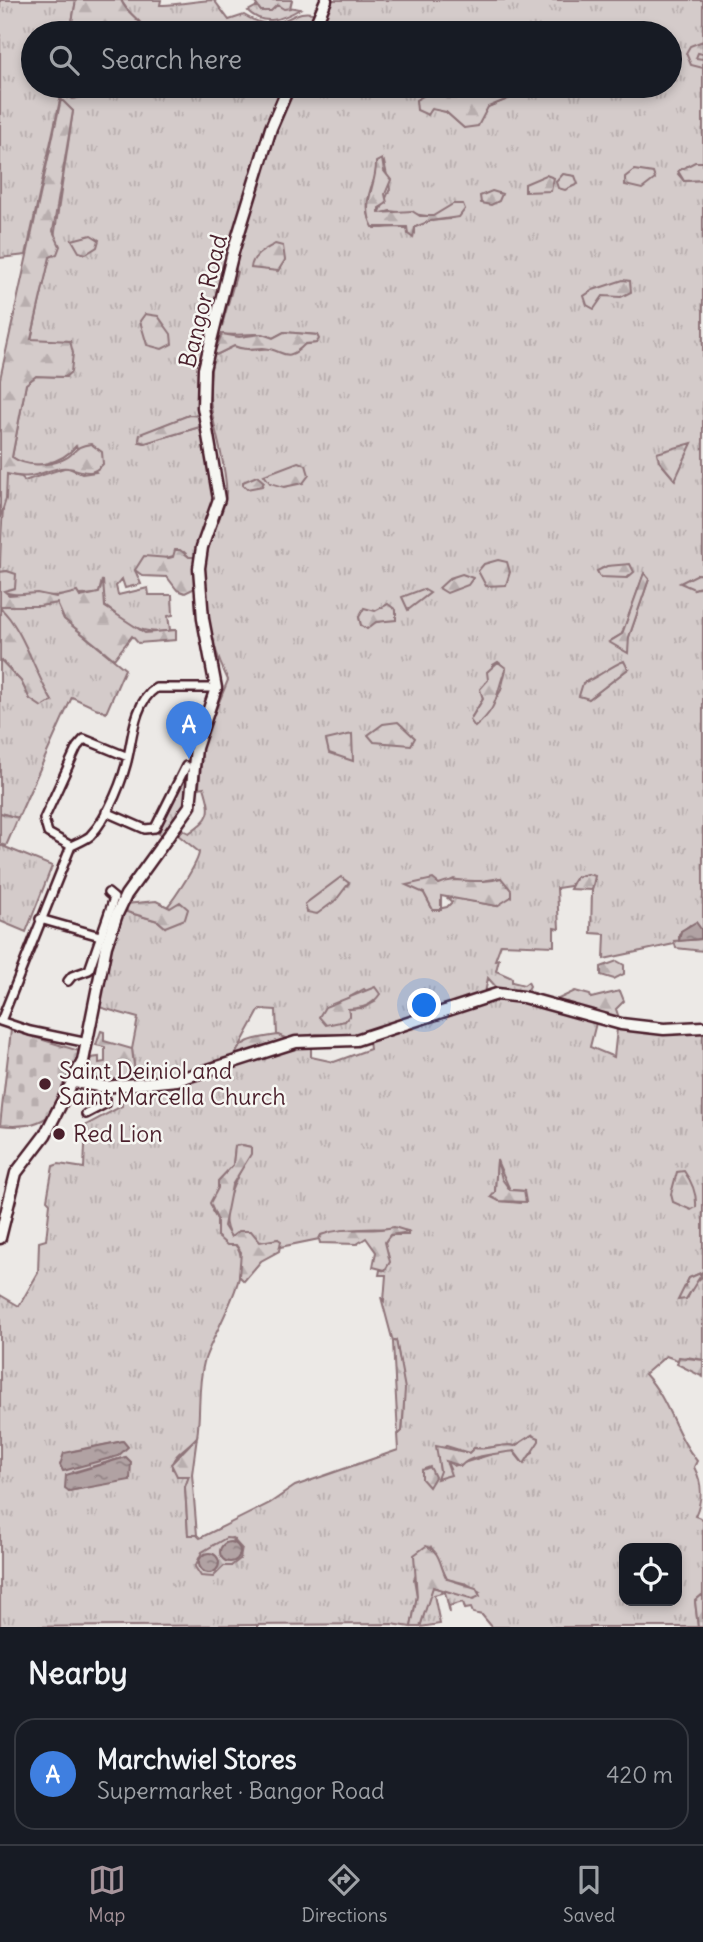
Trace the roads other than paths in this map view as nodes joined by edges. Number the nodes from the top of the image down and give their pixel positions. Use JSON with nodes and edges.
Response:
{"nodes":[{"id":1,"x":326,"y":0,"type":"edge"},
{"id":2,"x":317,"y":21,"type":"edge"},
{"id":3,"x":284,"y":98,"type":"edge"},
{"id":4,"x":216,"y":688,"type":"junction"},
{"id":5,"x":128,"y":757,"type":"junction"},
{"id":6,"x":181,"y":770,"type":"dead end"},
{"id":7,"x":106,"y":812,"type":"junction"},
{"id":8,"x":71,"y":846,"type":"junction"},
{"id":9,"x":113,"y":896,"type":"dead end"},
{"id":10,"x":40,"y":919,"type":"junction"},
{"id":11,"x":100,"y":936,"type":"junction"},
{"id":12,"x":68,"y":981,"type":"dead end"},
{"id":13,"x":1,"y":1021,"type":"edge"},
{"id":14,"x":703,"y":1027,"type":"edge"},
{"id":15,"x":88,"y":1043,"type":"junction"},
{"id":16,"x":74,"y":1082,"type":"junction"},
{"id":17,"x":105,"y":1087,"type":"junction"},
{"id":18,"x":86,"y":1114,"type":"dead end"},
{"id":19,"x":0,"y":1238,"type":"edge"}],
"edges":[{"from":1,"to":2,"type":"main road"},
{"from":3,"to":4,"type":"main road","name":"Bangor Road"},
{"from":4,"to":5,"type":"street"},
{"from":4,"to":15,"type":"main road","name":"Bangor Road"},
{"from":5,"to":7,"type":"street"},
{"from":5,"to":8,"type":"street"},
{"from":6,"to":7,"type":"street"},
{"from":7,"to":8,"type":"street"},
{"from":8,"to":10,"type":"street"},
{"from":9,"to":11,"type":"street"},
{"from":10,"to":11,"type":"street"},
{"from":10,"to":13,"type":"street"},
{"from":11,"to":12,"type":"street"},
{"from":13,"to":15,"type":"street"},
{"from":14,"to":17,"type":"main road"},
{"from":15,"to":16,"type":"main road","name":"Bangor Road"},
{"from":16,"to":17,"type":"main road"},
{"from":16,"to":19,"type":"main road","name":"Bangor Road"},
{"from":17,"to":18,"type":"street"}]}
